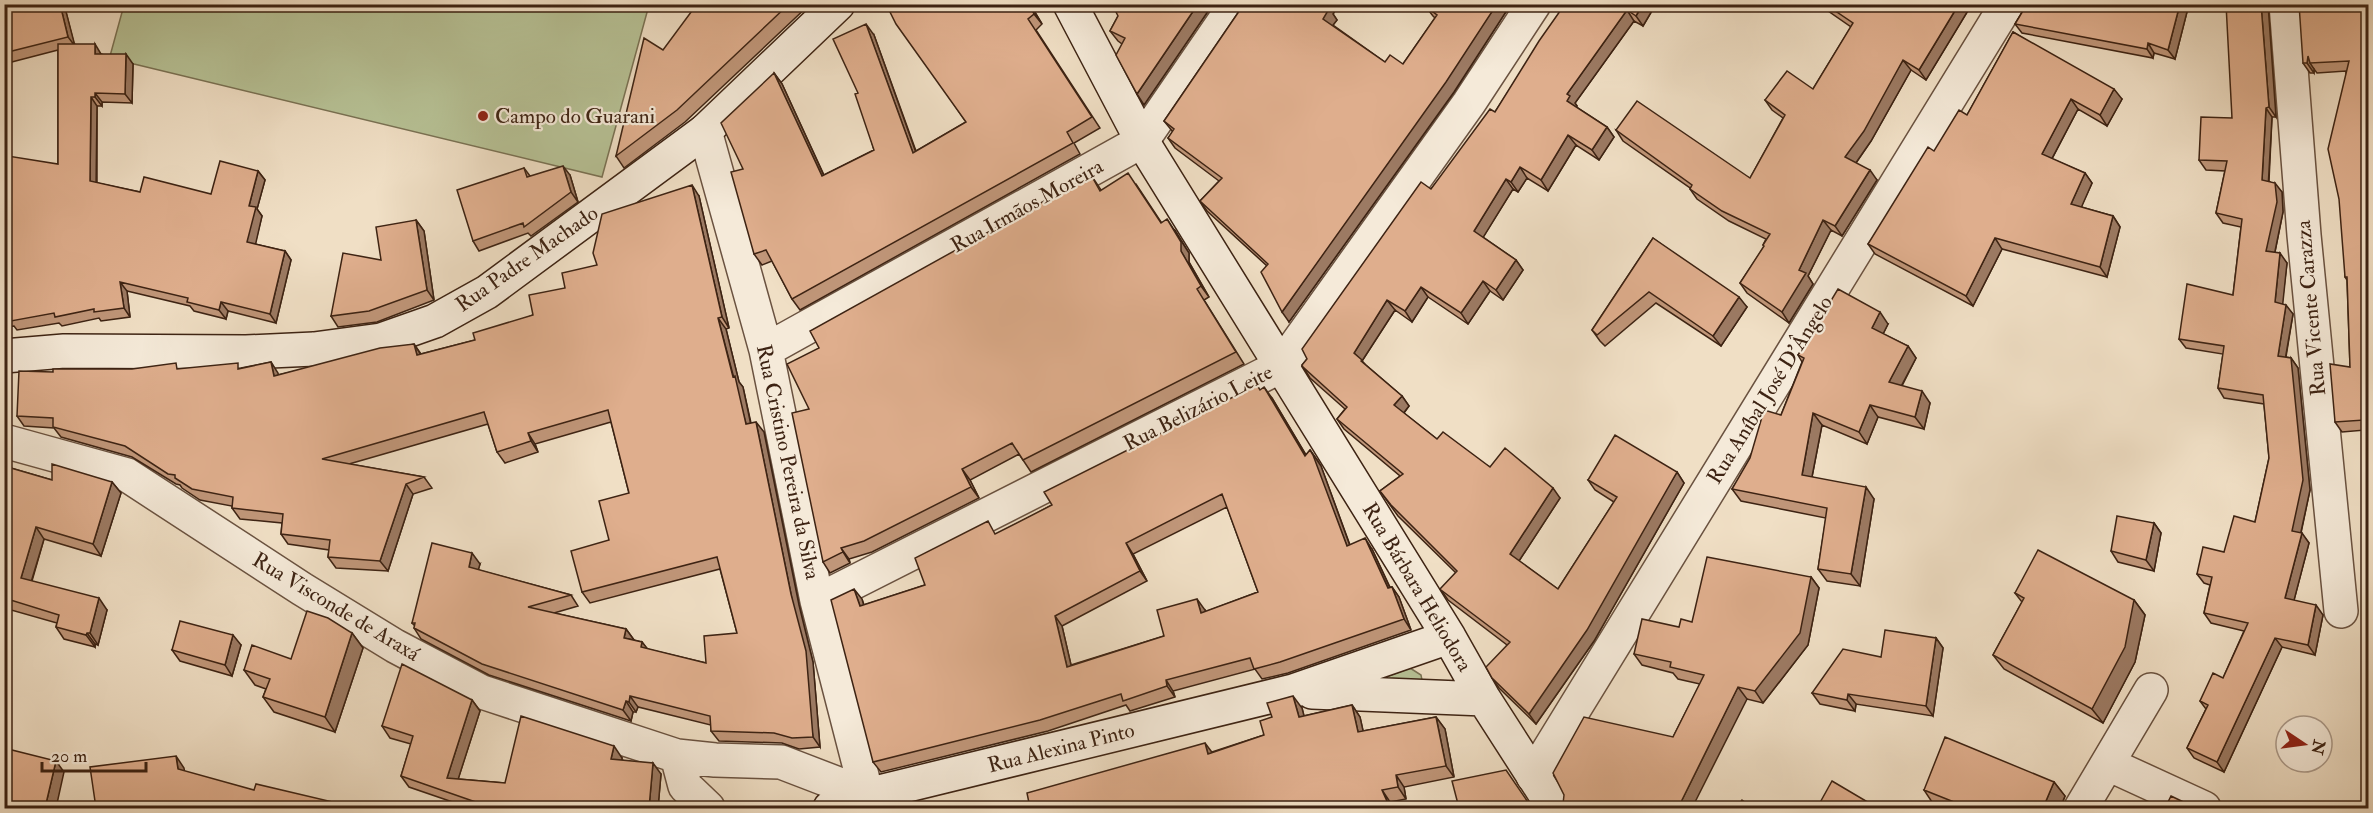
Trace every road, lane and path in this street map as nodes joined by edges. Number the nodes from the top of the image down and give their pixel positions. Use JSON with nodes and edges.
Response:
{"nodes":[{"id":1,"x":837,"y":4,"type":"edge"},
{"id":2,"x":1070,"y":4,"type":"edge"},
{"id":3,"x":1236,"y":4,"type":"edge"},
{"id":4,"x":1534,"y":4,"type":"edge"},
{"id":5,"x":2007,"y":4,"type":"edge"},
{"id":6,"x":2286,"y":4,"type":"edge"},
{"id":7,"x":705,"y":131,"type":"junction"},
{"id":8,"x":1142,"y":141,"type":"junction"},
{"id":9,"x":766,"y":350,"type":"junction"},
{"id":10,"x":4,"y":356,"type":"edge"},
{"id":11,"x":1281,"y":366,"type":"junction"},
{"id":12,"x":4,"y":441,"type":"edge"},
{"id":13,"x":817,"y":601,"type":"junction"},
{"id":14,"x":2341,"y":611,"type":"dead end"},
{"id":15,"x":1449,"y":637,"type":"junction"},
{"id":16,"x":2151,"y":690,"type":"dead end"},
{"id":17,"x":1293,"y":691,"type":"junction"},
{"id":18,"x":1484,"y":699,"type":"junction"},
{"id":19,"x":677,"y":756,"type":"junction"},
{"id":20,"x":2108,"y":764,"type":"junction"},
{"id":21,"x":1533,"y":776,"type":"junction"},
{"id":22,"x":867,"y":795,"type":"junction"},
{"id":23,"x":708,"y":808,"type":"edge"},
{"id":24,"x":830,"y":808,"type":"edge"},
{"id":25,"x":1554,"y":808,"type":"edge"},
{"id":26,"x":2081,"y":808,"type":"edge"},
{"id":27,"x":2204,"y":808,"type":"edge"}],
"edges":[{"from":1,"to":7,"type":"street","name":"Rua Padre Machado"},
{"from":2,"to":8,"type":"street","name":"Rua Bárbara Heliodora"},
{"from":3,"to":8,"type":"street","name":"Rua Irmãos Moreira"},
{"from":4,"to":11,"type":"street","name":"Rua Belizário Leite"},
{"from":5,"to":21,"type":"street","name":"Rua Aníbal José D'Ângelo"},
{"from":6,"to":14,"type":"street","name":"Rua Vicente Carazza"},
{"from":7,"to":9,"type":"street","name":"Rua Cristino Pereira da Silva"},
{"from":7,"to":10,"type":"street","name":"Rua Padre Machado"},
{"from":8,"to":9,"type":"street","name":"Rua Irmãos Moreira"},
{"from":8,"to":11,"type":"street","name":"Rua Bárbara Heliodora"},
{"from":9,"to":13,"type":"street","name":"Rua Cristino Pereira da Silva"},
{"from":11,"to":13,"type":"street","name":"Rua Belizário Leite"},
{"from":11,"to":15,"type":"street","name":"Rua Bárbara Heliodora"},
{"from":12,"to":19,"type":"street","name":"Rua Visconde de Araxá"},
{"from":13,"to":22,"type":"street","name":"Rua Cristino Pereira da Silva"},
{"from":15,"to":17,"type":"street","name":"Rua Alexina Pinto"},
{"from":15,"to":18,"type":"street","name":"Rua Bárbara Heliodora"},
{"from":16,"to":20,"type":"street"},
{"from":17,"to":18,"type":"street","name":"Rua Alexina Pinto"},
{"from":17,"to":22,"type":"street","name":"Rua Alexina Pinto"},
{"from":18,"to":21,"type":"street","name":"Rua Bárbara Heliodora"},
{"from":19,"to":22,"type":"street","name":"Rua Visconde de Araxá"},
{"from":19,"to":23,"type":"street"},
{"from":20,"to":26,"type":"street"},
{"from":20,"to":27,"type":"street"},
{"from":21,"to":25,"type":"street","name":"Rua Bárbara Heliodora"},
{"from":22,"to":24,"type":"street","name":"Rua Alexina Pinto"}]}
